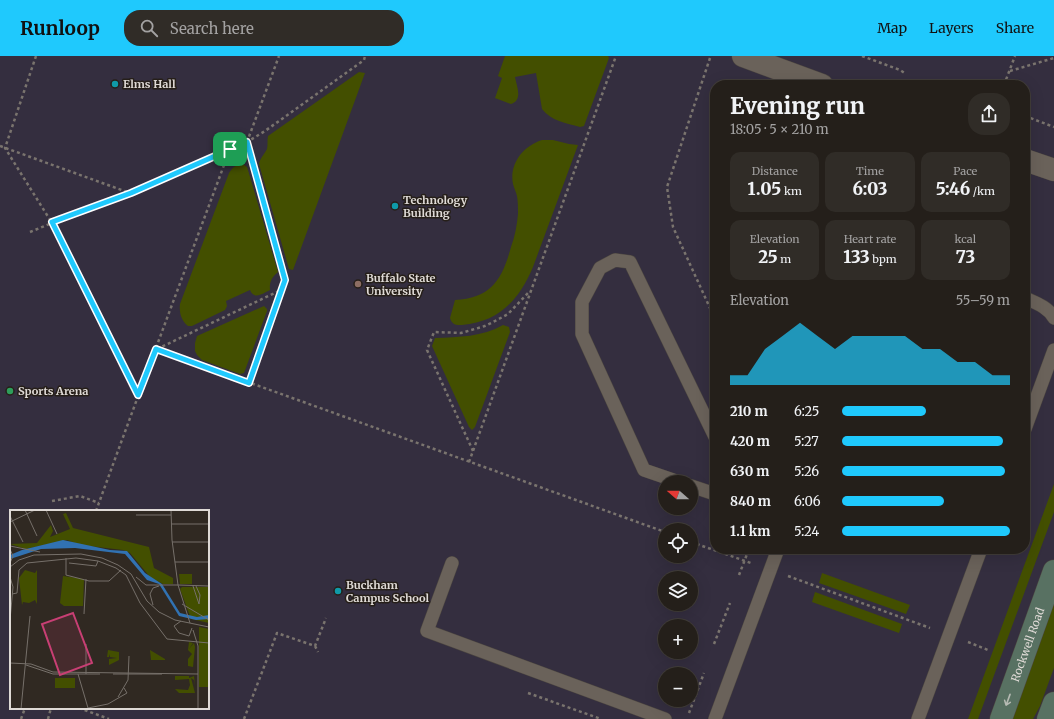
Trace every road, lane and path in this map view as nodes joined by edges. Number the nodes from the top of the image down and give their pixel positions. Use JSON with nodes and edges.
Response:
{"nodes":[{"id":1,"x":36,"y":56,"type":"edge"},
{"id":2,"x":279,"y":56,"type":"edge"},
{"id":3,"x":365,"y":56,"type":"edge"},
{"id":4,"x":616,"y":56,"type":"edge"},
{"id":5,"x":743,"y":56,"type":"edge"},
{"id":6,"x":863,"y":56,"type":"edge"},
{"id":7,"x":1015,"y":56,"type":"edge"},
{"id":8,"x":710,"y":58,"type":"dead end"},
{"id":9,"x":1054,"y":58,"type":"edge"},
{"id":10,"x":1010,"y":71,"type":"junction"},
{"id":11,"x":906,"y":74,"type":"dead end"},
{"id":12,"x":808,"y":80,"type":"edge"},
{"id":13,"x":1006,"y":80,"type":"edge"},
{"id":14,"x":1030,"y":118,"type":"edge"},
{"id":15,"x":1054,"y":127,"type":"edge"},
{"id":16,"x":247,"y":142,"type":"junction"},
{"id":17,"x":0,"y":146,"type":"edge"},
{"id":18,"x":5,"y":148,"type":"junction"},
{"id":19,"x":230,"y":149,"type":"junction"},
{"id":20,"x":1030,"y":162,"type":"edge"},
{"id":21,"x":1054,"y":170,"type":"edge"},
{"id":22,"x":131,"y":193,"type":"junction"},
{"id":23,"x":52,"y":222,"type":"junction"},
{"id":24,"x":30,"y":232,"type":"dead end"},
{"id":25,"x":282,"y":290,"type":"junction"},
{"id":26,"x":532,"y":290,"type":"junction"},
{"id":27,"x":1030,"y":300,"type":"edge"},
{"id":28,"x":710,"y":308,"type":"edge"},
{"id":29,"x":1054,"y":318,"type":"edge"},
{"id":30,"x":156,"y":349,"type":"junction"},
{"id":31,"x":1054,"y":350,"type":"edge"},
{"id":32,"x":249,"y":383,"type":"junction"},
{"id":33,"x":138,"y":395,"type":"junction"},
{"id":34,"x":1030,"y":406,"type":"edge"},
{"id":35,"x":710,"y":427,"type":"edge"},
{"id":36,"x":473,"y":451,"type":"junction"},
{"id":37,"x":469,"y":462,"type":"junction"},
{"id":38,"x":659,"y":475,"type":"edge"},
{"id":39,"x":698,"y":488,"type":"edge"},
{"id":40,"x":710,"y":492,"type":"edge"},
{"id":41,"x":52,"y":501,"type":"dead end"},
{"id":42,"x":99,"y":503,"type":"junction"},
{"id":43,"x":96,"y":510,"type":"edge"},
{"id":44,"x":658,"y":530,"type":"edge"},
{"id":45,"x":698,"y":545,"type":"edge"},
{"id":46,"x":710,"y":549,"type":"edge"},
{"id":47,"x":724,"y":554,"type":"edge"},
{"id":48,"x":747,"y":554,"type":"edge"},
{"id":49,"x":776,"y":554,"type":"edge"},
{"id":50,"x":979,"y":554,"type":"edge"},
{"id":51,"x":744,"y":561,"type":"junction"},
{"id":52,"x":452,"y":564,"type":"dead end"},
{"id":53,"x":758,"y":565,"type":"dead end"},
{"id":54,"x":1054,"y":571,"type":"edge"},
{"id":55,"x":739,"y":575,"type":"dead end"},
{"id":56,"x":784,"y":575,"type":"dead end"},
{"id":57,"x":730,"y":603,"type":"dead end"},
{"id":58,"x":326,"y":618,"type":"dead end"},
{"id":59,"x":935,"y":629,"type":"dead end"},
{"id":60,"x":964,"y":640,"type":"dead end"},
{"id":61,"x":714,"y":644,"type":"dead end"},
{"id":62,"x":315,"y":646,"type":"junction"},
{"id":63,"x":988,"y":650,"type":"dead end"},
{"id":64,"x":318,"y":652,"type":"dead end"},
{"id":65,"x":704,"y":673,"type":"dead end"},
{"id":66,"x":528,"y":693,"type":"dead end"},
{"id":67,"x":1054,"y":703,"type":"edge"},
{"id":68,"x":25,"y":709,"type":"edge"},
{"id":69,"x":52,"y":709,"type":"edge"},
{"id":70,"x":82,"y":709,"type":"edge"},
{"id":71,"x":689,"y":713,"type":"dead end"},
{"id":72,"x":21,"y":719,"type":"edge"},
{"id":73,"x":48,"y":719,"type":"edge"},
{"id":74,"x":109,"y":719,"type":"edge"},
{"id":75,"x":244,"y":719,"type":"edge"},
{"id":76,"x":601,"y":719,"type":"edge"},
{"id":77,"x":665,"y":719,"type":"edge"},
{"id":78,"x":715,"y":719,"type":"edge"},
{"id":79,"x":918,"y":719,"type":"edge"},
{"id":80,"x":1001,"y":719,"type":"edge"},
{"id":81,"x":1048,"y":719,"type":"edge"}],
"edges":[{"from":1,"to":18,"type":"path"},
{"from":2,"to":16,"type":"path"},
{"from":3,"to":16,"type":"path"},
{"from":4,"to":26,"type":"path"},
{"from":5,"to":12,"type":"street"},
{"from":6,"to":11,"type":"path"},
{"from":7,"to":10,"type":"path"},
{"from":8,"to":28,"type":"path"},
{"from":9,"to":10,"type":"path"},
{"from":10,"to":13,"type":"path"},
{"from":14,"to":15,"type":"path"},
{"from":16,"to":19,"type":"path"},
{"from":16,"to":25,"type":"path"},
{"from":17,"to":18,"type":"path"},
{"from":18,"to":22,"type":"path"},
{"from":18,"to":23,"type":"path"},
{"from":19,"to":22,"type":"path"},
{"from":19,"to":30,"type":"path"},
{"from":20,"to":21,"type":"street"},
{"from":22,"to":23,"type":"path"},
{"from":23,"to":24,"type":"path"},
{"from":23,"to":33,"type":"path"},
{"from":25,"to":30,"type":"path"},
{"from":25,"to":32,"type":"path"},
{"from":26,"to":36,"type":"path"},
{"from":26,"to":36,"type":"path"},
{"from":27,"to":29,"type":"lane"},
{"from":30,"to":32,"type":"path"},
{"from":30,"to":33,"type":"path"},
{"from":31,"to":34,"type":"lane"},
{"from":32,"to":37,"type":"path"},
{"from":33,"to":42,"type":"path"},
{"from":35,"to":38,"type":"lane"},
{"from":36,"to":37,"type":"path"},
{"from":37,"to":44,"type":"path"},
{"from":39,"to":40,"type":"lane"},
{"from":41,"to":42,"type":"path"},
{"from":42,"to":43,"type":"path"},
{"from":45,"to":46,"type":"path"},
{"from":47,"to":51,"type":"path"},
{"from":48,"to":51,"type":"path"},
{"from":49,"to":78,"type":"lane"},
{"from":50,"to":79,"type":"lane"},
{"from":51,"to":53,"type":"path"},
{"from":51,"to":55,"type":"path"},
{"from":52,"to":77,"type":"lane"},
{"from":54,"to":80,"type":"street","name":"Rockwell Road","one_way":true},
{"from":56,"to":59,"type":"path"},
{"from":57,"to":61,"type":"path"},
{"from":58,"to":62,"type":"path"},
{"from":60,"to":63,"type":"path"},
{"from":62,"to":64,"type":"path"},
{"from":62,"to":75,"type":"path"},
{"from":65,"to":71,"type":"path"},
{"from":66,"to":76,"type":"path"},
{"from":67,"to":81,"type":"street"},
{"from":68,"to":72,"type":"path"},
{"from":69,"to":73,"type":"path"},
{"from":70,"to":74,"type":"path"}]}
